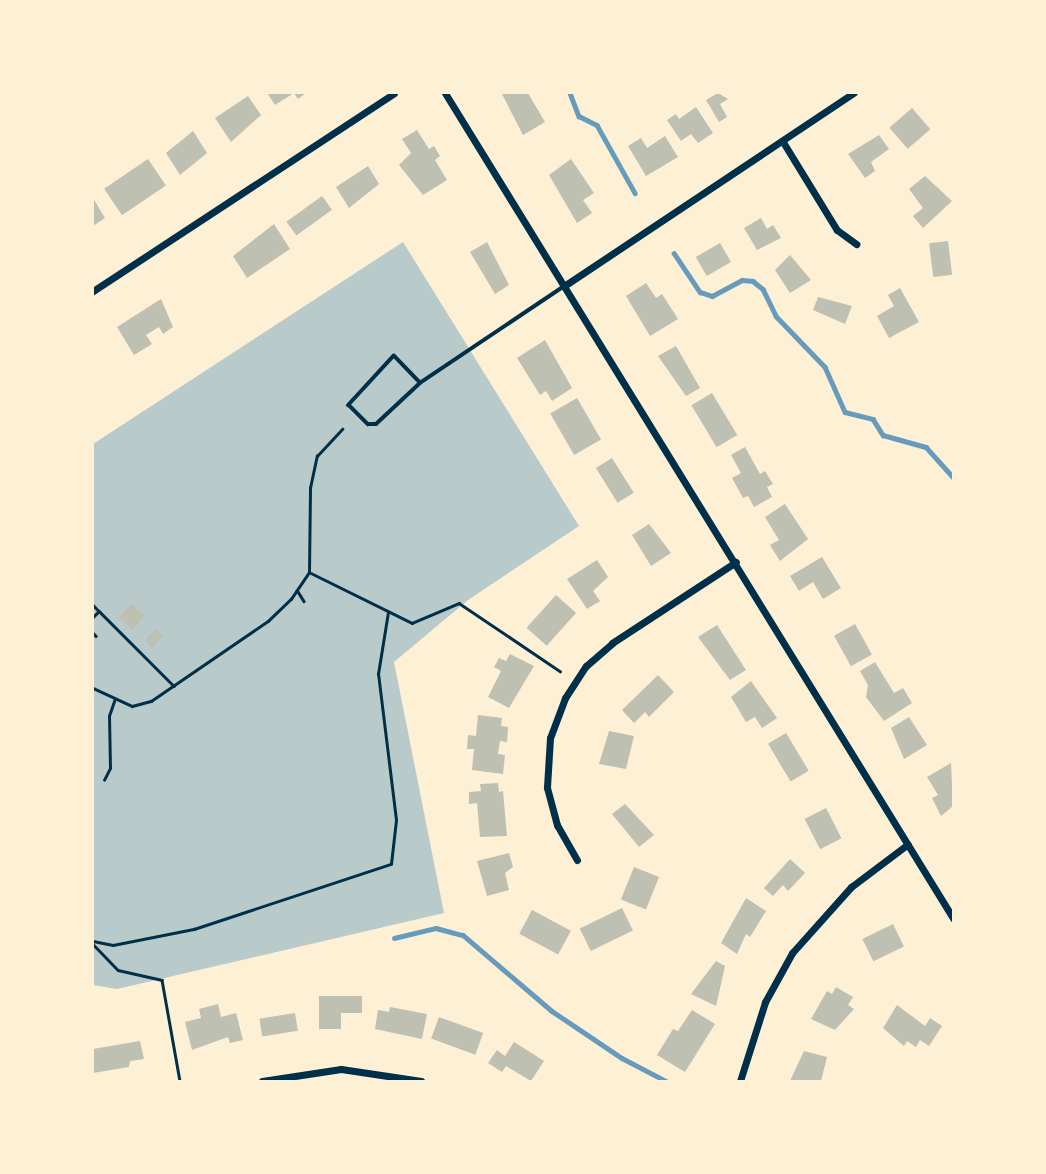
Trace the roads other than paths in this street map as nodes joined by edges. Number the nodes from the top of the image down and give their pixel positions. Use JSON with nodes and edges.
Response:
{"nodes":[{"id":1,"x":394,"y":93,"type":"edge"},
{"id":2,"x":445,"y":93,"type":"edge"},
{"id":3,"x":853,"y":93,"type":"edge"},
{"id":4,"x":783,"y":142,"type":"junction"},
{"id":5,"x":856,"y":244,"type":"dead end"},
{"id":6,"x":564,"y":286,"type":"junction"},
{"id":7,"x":93,"y":291,"type":"edge"},
{"id":8,"x":420,"y":383,"type":"junction"},
{"id":9,"x":736,"y":562,"type":"junction"},
{"id":10,"x":908,"y":844,"type":"junction"},
{"id":11,"x":577,"y":860,"type":"dead end"},
{"id":12,"x":953,"y":918,"type":"edge"},
{"id":13,"x":262,"y":1081,"type":"edge"},
{"id":14,"x":421,"y":1081,"type":"edge"},
{"id":15,"x":740,"y":1081,"type":"edge"}],
"edges":[{"from":1,"to":7,"type":"street"},
{"from":2,"to":6,"type":"street"},
{"from":3,"to":4,"type":"street"},
{"from":4,"to":5,"type":"street"},
{"from":4,"to":6,"type":"street"},
{"from":6,"to":8,"type":"lane"},
{"from":6,"to":9,"type":"street"},
{"from":8,"to":8,"type":"lane"},
{"from":9,"to":10,"type":"street"},
{"from":9,"to":11,"type":"street"},
{"from":10,"to":12,"type":"street"},
{"from":10,"to":15,"type":"street"},
{"from":13,"to":14,"type":"street"}]}
